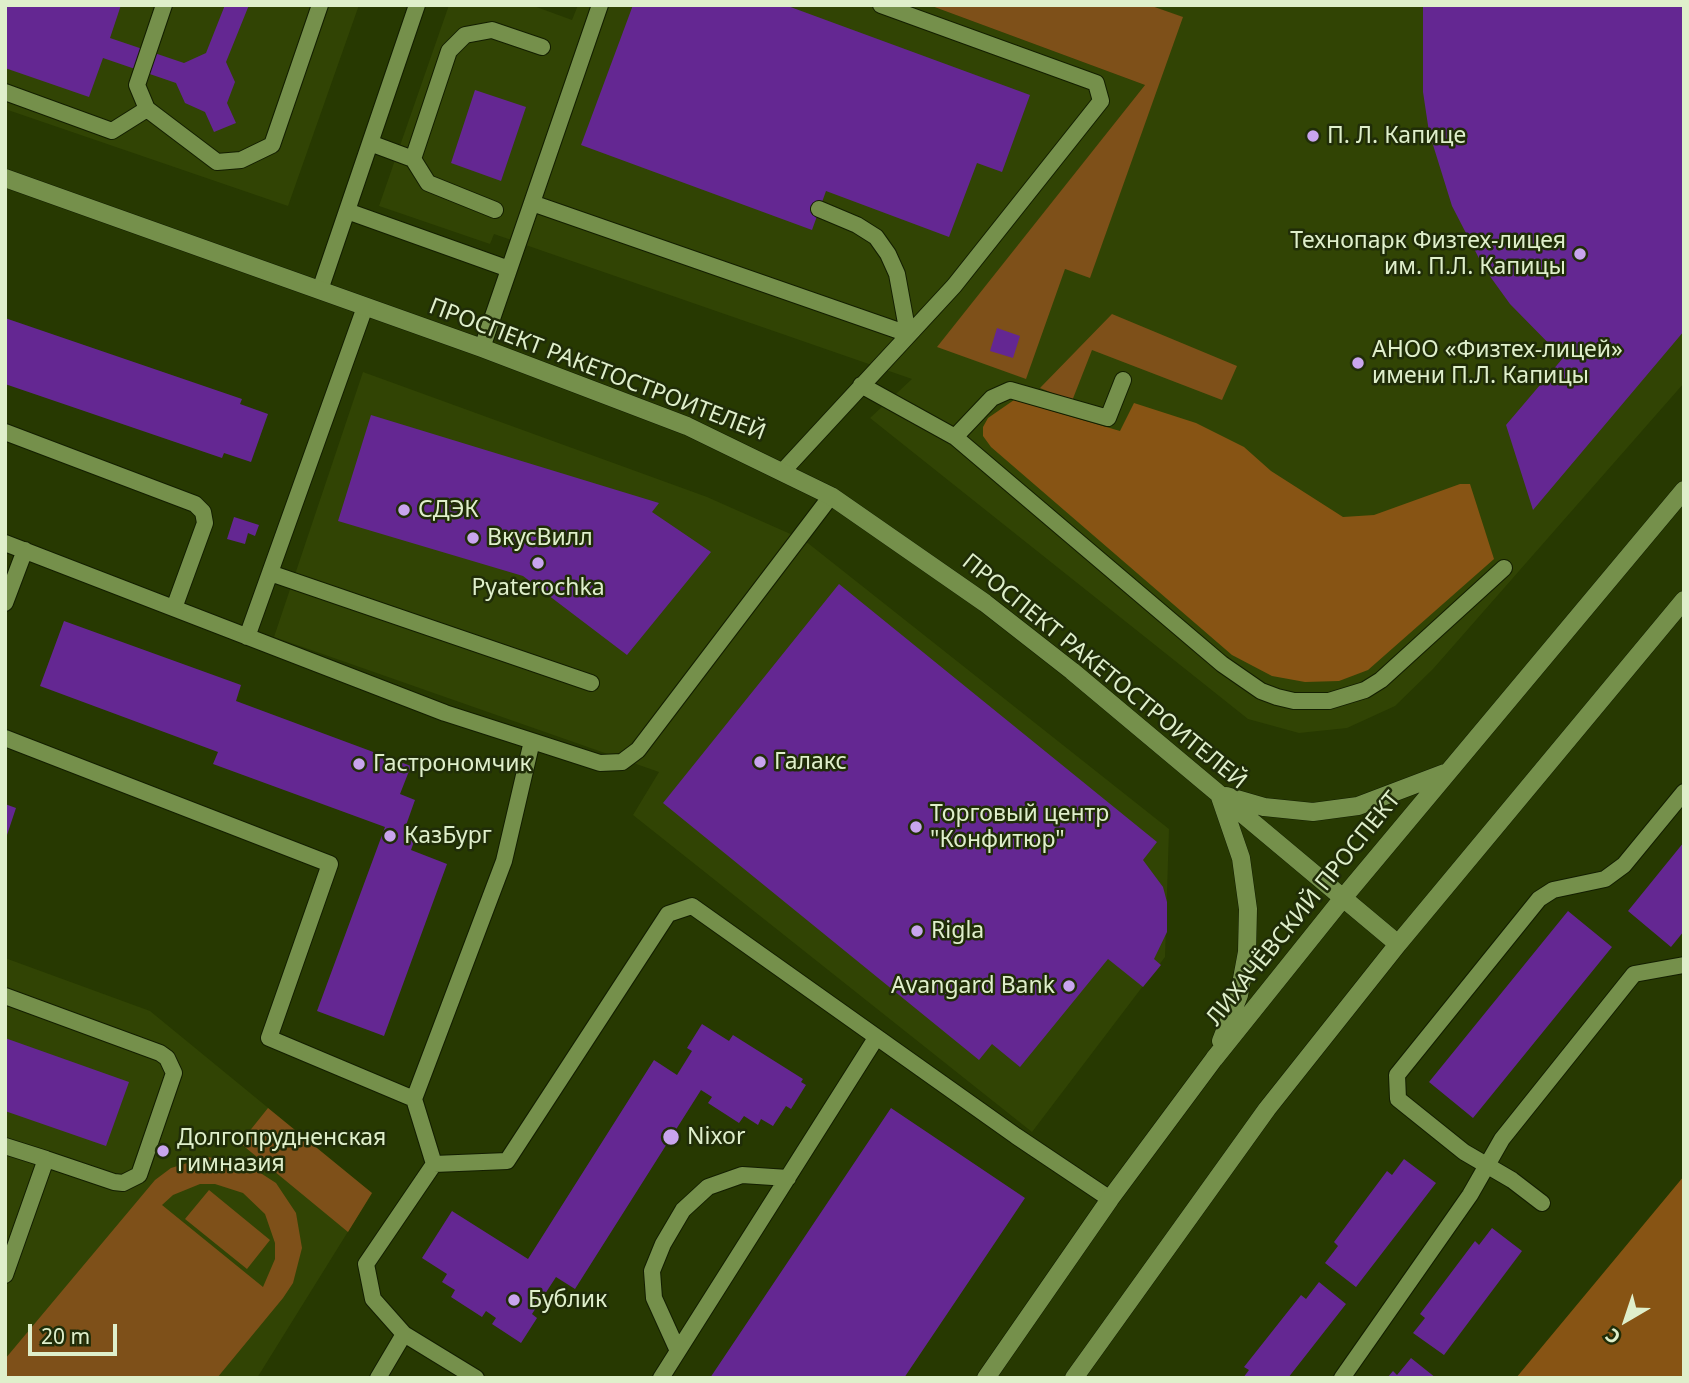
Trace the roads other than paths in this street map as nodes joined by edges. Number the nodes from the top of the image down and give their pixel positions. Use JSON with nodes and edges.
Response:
{"nodes":[{"id":1,"x":164,"y":5,"type":"edge"},
{"id":2,"x":320,"y":5,"type":"edge"},
{"id":3,"x":418,"y":5,"type":"edge"},
{"id":4,"x":600,"y":5,"type":"edge"},
{"id":5,"x":881,"y":5,"type":"edge"},
{"id":6,"x":542,"y":47,"type":"dead end"},
{"id":7,"x":5,"y":92,"type":"edge"},
{"id":8,"x":147,"y":109,"type":"junction"},
{"id":9,"x":370,"y":142,"type":"junction"},
{"id":10,"x":413,"y":159,"type":"junction"},
{"id":11,"x":5,"y":178,"type":"edge"},
{"id":12,"x":532,"y":203,"type":"junction"},
{"id":13,"x":819,"y":209,"type":"dead end"},
{"id":14,"x":495,"y":210,"type":"dead end"},
{"id":15,"x":347,"y":211,"type":"junction"},
{"id":16,"x":509,"y":269,"type":"junction"},
{"id":17,"x":320,"y":290,"type":"junction"},
{"id":18,"x":365,"y":307,"type":"junction"},
{"id":19,"x":908,"y":334,"type":"junction"},
{"id":20,"x":482,"y":348,"type":"junction"},
{"id":21,"x":1123,"y":380,"type":"dead end"},
{"id":22,"x":861,"y":385,"type":"junction"},
{"id":23,"x":5,"y":432,"type":"edge"},
{"id":24,"x":955,"y":437,"type":"junction"},
{"id":25,"x":783,"y":471,"type":"junction"},
{"id":26,"x":1684,"y":491,"type":"edge"},
{"id":27,"x":831,"y":496,"type":"junction"},
{"id":28,"x":5,"y":542,"type":"edge"},
{"id":29,"x":25,"y":550,"type":"junction"},
{"id":30,"x":1504,"y":568,"type":"dead end"},
{"id":31,"x":270,"y":573,"type":"junction"},
{"id":32,"x":1684,"y":600,"type":"edge"},
{"id":33,"x":5,"y":603,"type":"edge"},
{"id":34,"x":174,"y":608,"type":"junction"},
{"id":35,"x":247,"y":636,"type":"junction"},
{"id":36,"x":591,"y":683,"type":"dead end"},
{"id":37,"x":5,"y":737,"type":"edge"},
{"id":38,"x":532,"y":741,"type":"junction"},
{"id":39,"x":1450,"y":771,"type":"junction"},
{"id":40,"x":1684,"y":792,"type":"edge"},
{"id":41,"x":1219,"y":794,"type":"junction"},
{"id":42,"x":1343,"y":898,"type":"junction"},
{"id":43,"x":1398,"y":944,"type":"junction"},
{"id":44,"x":1684,"y":965,"type":"edge"},
{"id":45,"x":5,"y":996,"type":"edge"},
{"id":46,"x":876,"y":1038,"type":"junction"},
{"id":47,"x":1214,"y":1059,"type":"junction"},
{"id":48,"x":414,"y":1099,"type":"junction"},
{"id":49,"x":5,"y":1146,"type":"edge"},
{"id":50,"x":46,"y":1160,"type":"junction"},
{"id":51,"x":434,"y":1164,"type":"junction"},
{"id":52,"x":1487,"y":1165,"type":"junction"},
{"id":53,"x":788,"y":1178,"type":"junction"},
{"id":54,"x":1110,"y":1199,"type":"junction"},
{"id":55,"x":1542,"y":1203,"type":"dead end"},
{"id":56,"x":5,"y":1275,"type":"edge"},
{"id":57,"x":404,"y":1334,"type":"junction"},
{"id":58,"x":678,"y":1351,"type":"junction"},
{"id":59,"x":378,"y":1378,"type":"edge"},
{"id":60,"x":476,"y":1378,"type":"edge"},
{"id":61,"x":661,"y":1378,"type":"edge"},
{"id":62,"x":986,"y":1378,"type":"edge"},
{"id":63,"x":1073,"y":1378,"type":"edge"},
{"id":64,"x":1342,"y":1378,"type":"edge"}],
"edges":[{"from":1,"to":8,"type":"lane"},
{"from":2,"to":8,"type":"lane"},
{"from":3,"to":9,"type":"lane"},
{"from":4,"to":12,"type":"lane"},
{"from":5,"to":19,"type":"lane"},
{"from":6,"to":10,"type":"lane"},
{"from":7,"to":8,"type":"lane"},
{"from":9,"to":10,"type":"lane"},
{"from":9,"to":15,"type":"lane"},
{"from":10,"to":14,"type":"lane"},
{"from":11,"to":17,"type":"main road","name":"ПРОСПЕКТ РАКЕТОСТРОИТЕЛЕЙ"},
{"from":12,"to":16,"type":"lane"},
{"from":12,"to":19,"type":"lane"},
{"from":13,"to":19,"type":"lane"},
{"from":15,"to":16,"type":"lane"},
{"from":15,"to":17,"type":"lane"},
{"from":16,"to":20,"type":"lane"},
{"from":17,"to":18,"type":"main road","name":"ПРОСПЕКТ РАКЕТОСТРОИТЕЛЕЙ"},
{"from":18,"to":20,"type":"main road","name":"ПРОСПЕКТ РАКЕТОСТРОИТЕЛЕЙ"},
{"from":18,"to":31,"type":"lane"},
{"from":19,"to":22,"type":"lane"},
{"from":20,"to":25,"type":"main road","name":"ПРОСПЕКТ РАКЕТОСТРОИТЕЛЕЙ"},
{"from":21,"to":24,"type":"lane"},
{"from":22,"to":24,"type":"lane"},
{"from":22,"to":25,"type":"lane"},
{"from":23,"to":34,"type":"lane"},
{"from":24,"to":30,"type":"lane"},
{"from":25,"to":27,"type":"main road","name":"ПРОСПЕКТ РАКЕТОСТРОИТЕЛЕЙ"},
{"from":26,"to":39,"type":"main road","name":"ЛИХАЧЁВСКИЙ ПРОСПЕКТ"},
{"from":27,"to":38,"type":"lane"},
{"from":27,"to":41,"type":"main road","name":"ПРОСПЕКТ РАКЕТОСТРОИТЕЛЕЙ"},
{"from":28,"to":29,"type":"lane"},
{"from":29,"to":33,"type":"lane"},
{"from":29,"to":34,"type":"lane"},
{"from":31,"to":35,"type":"lane"},
{"from":31,"to":36,"type":"lane"},
{"from":32,"to":43,"type":"main road"},
{"from":34,"to":35,"type":"lane"},
{"from":35,"to":38,"type":"lane"},
{"from":37,"to":48,"type":"lane"},
{"from":38,"to":48,"type":"lane"},
{"from":39,"to":41,"type":"main road"},
{"from":39,"to":42,"type":"main road","name":"ЛИХАЧЁВСКИЙ ПРОСПЕКТ"},
{"from":40,"to":52,"type":"lane"},
{"from":41,"to":42,"type":"main road","name":"ПРОСПЕКТ РАКЕТОСТРОИТЕЛЕЙ"},
{"from":41,"to":47,"type":"main road"},
{"from":42,"to":43,"type":"main road","name":"ПРОСПЕКТ РАКЕТОСТРОИТЕЛЕЙ"},
{"from":42,"to":47,"type":"main road","name":"ЛИХАЧЁВСКИЙ ПРОСПЕКТ"},
{"from":43,"to":63,"type":"main road"},
{"from":44,"to":52,"type":"lane"},
{"from":45,"to":50,"type":"lane"},
{"from":46,"to":51,"type":"lane"},
{"from":46,"to":53,"type":"lane"},
{"from":46,"to":54,"type":"lane"},
{"from":47,"to":54,"type":"main road","name":"ЛИХАЧЁВСКИЙ ПРОСПЕКТ"},
{"from":48,"to":51,"type":"lane"},
{"from":49,"to":50,"type":"lane"},
{"from":50,"to":56,"type":"lane"},
{"from":51,"to":57,"type":"lane"},
{"from":52,"to":55,"type":"lane"},
{"from":52,"to":64,"type":"lane"},
{"from":53,"to":58,"type":"lane"},
{"from":53,"to":58,"type":"lane"},
{"from":54,"to":62,"type":"main road","name":"ЛИХАЧЁВСКИЙ ПРОСПЕКТ"},
{"from":57,"to":59,"type":"lane"},
{"from":57,"to":60,"type":"lane"},
{"from":58,"to":61,"type":"lane"}]}
